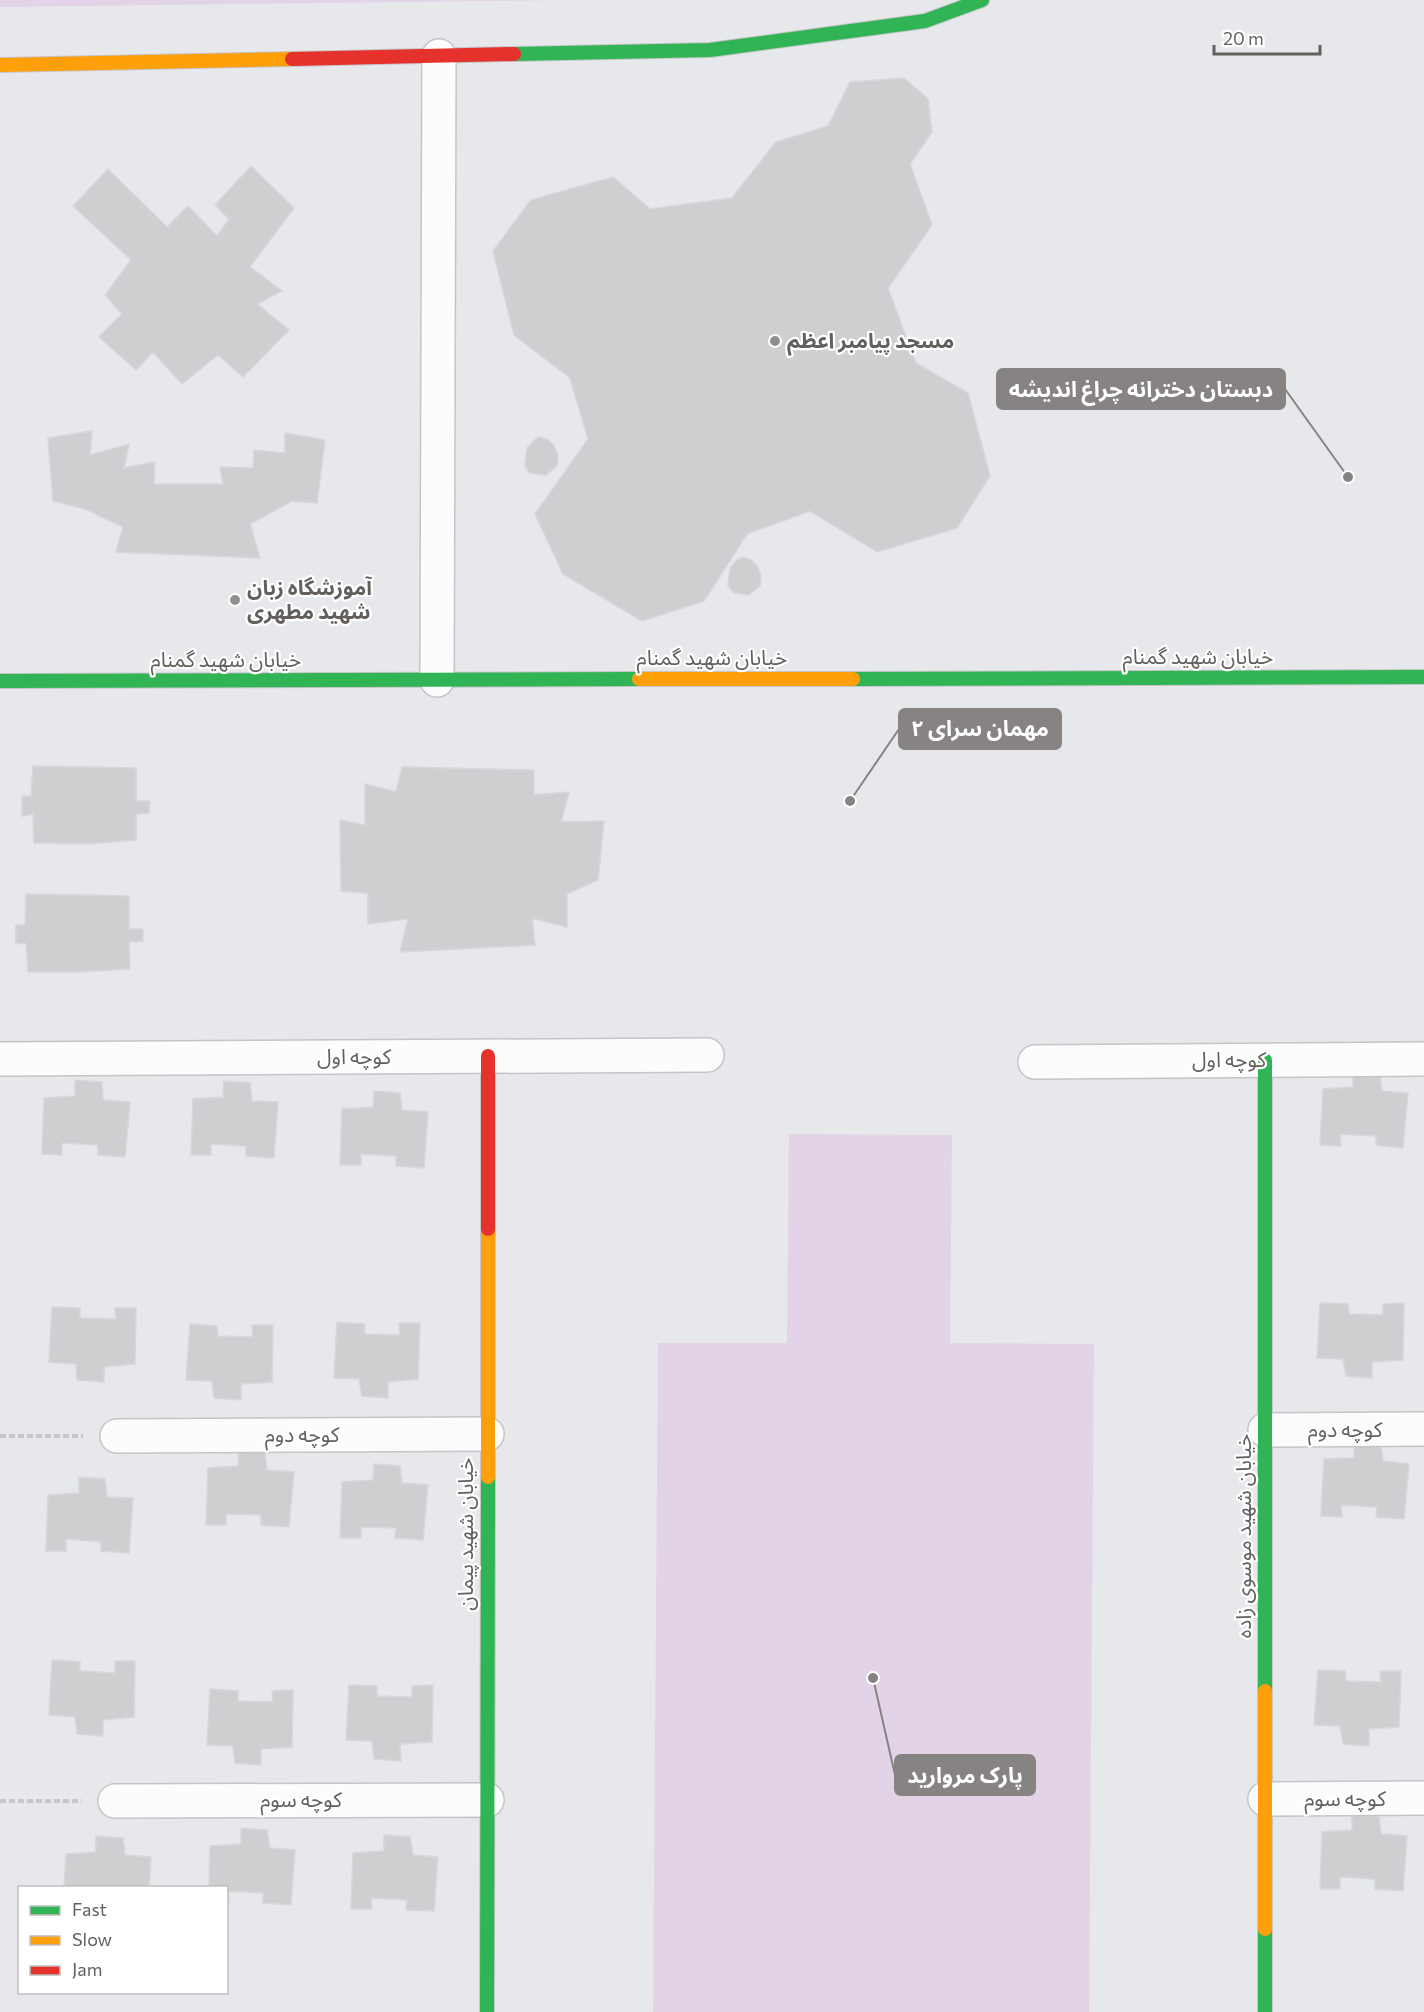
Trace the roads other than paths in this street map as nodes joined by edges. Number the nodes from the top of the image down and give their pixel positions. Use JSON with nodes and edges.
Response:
{"nodes":[{"id":1,"x":982,"y":0,"type":"edge"},
{"id":2,"x":439,"y":56,"type":"junction"},
{"id":3,"x":0,"y":65,"type":"edge"},
{"id":4,"x":1424,"y":677,"type":"edge"},
{"id":5,"x":436,"y":680,"type":"junction"},
{"id":6,"x":0,"y":681,"type":"edge"},
{"id":7,"x":707,"y":1055,"type":"dead end"},
{"id":8,"x":488,"y":1056,"type":"junction"},
{"id":9,"x":0,"y":1059,"type":"edge"},
{"id":10,"x":1424,"y":1059,"type":"edge"},
{"id":11,"x":1264,"y":1060,"type":"junction"},
{"id":12,"x":1035,"y":1062,"type":"dead end"},
{"id":13,"x":1424,"y":1429,"type":"edge"},
{"id":14,"x":1265,"y":1430,"type":"junction"},
{"id":15,"x":487,"y":1434,"type":"junction"},
{"id":16,"x":117,"y":1436,"type":"road end"},
{"id":17,"x":1424,"y":1798,"type":"edge"},
{"id":18,"x":1265,"y":1799,"type":"junction"},
{"id":19,"x":487,"y":1800,"type":"junction"},
{"id":20,"x":115,"y":1801,"type":"road end"},
{"id":21,"x":487,"y":2012,"type":"edge"},
{"id":22,"x":1265,"y":2012,"type":"edge"}],
"edges":[{"from":1,"to":2,"type":"street"},
{"from":2,"to":3,"type":"street"},
{"from":2,"to":5,"type":"street"},
{"from":4,"to":5,"type":"street","name":"خیابان شهید گمنام"},
{"from":5,"to":6,"type":"street","name":"خیابان شهید گمنام"},
{"from":7,"to":8,"type":"street","name":"کوچه اول"},
{"from":8,"to":9,"type":"street","name":"کوچه اول"},
{"from":8,"to":15,"type":"street","name":"خیابان شهید پیمان"},
{"from":10,"to":11,"type":"street","name":"کوچه اول"},
{"from":11,"to":12,"type":"street","name":"کوچه اول"},
{"from":11,"to":14,"type":"street","name":"خیابان شهید موسوی زاده"},
{"from":13,"to":14,"type":"street","name":"کوچه دوم"},
{"from":14,"to":18,"type":"street","name":"خیابان شهید موسوی زاده"},
{"from":15,"to":16,"type":"street","name":"کوچه دوم"},
{"from":15,"to":19,"type":"street","name":"خیابان شهید پیمان"},
{"from":17,"to":18,"type":"street","name":"کوچه سوم"},
{"from":18,"to":22,"type":"street","name":"خیابان شهید موسوی زاده"},
{"from":19,"to":20,"type":"street","name":"کوچه سوم"},
{"from":19,"to":21,"type":"street","name":"خیابان شهید پیمان"}]}
